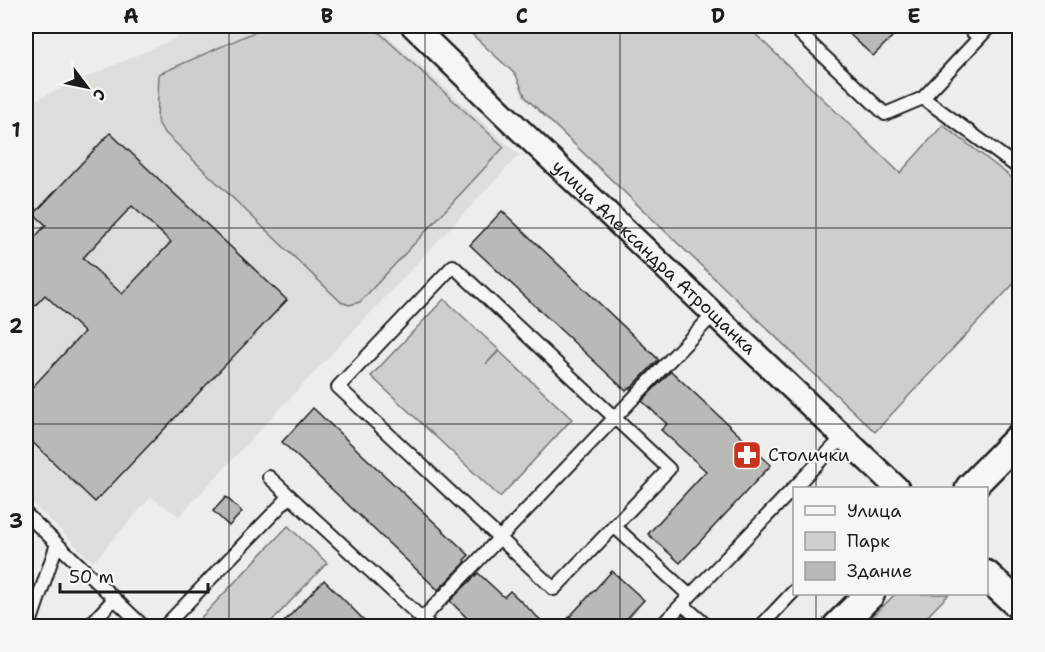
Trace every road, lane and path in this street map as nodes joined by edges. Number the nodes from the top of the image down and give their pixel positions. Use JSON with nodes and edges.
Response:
{"nodes":[{"id":1,"x":412,"y":26,"type":"edge"},
{"id":2,"x":792,"y":26,"type":"edge"},
{"id":3,"x":967,"y":26,"type":"edge"},
{"id":4,"x":990,"y":26,"type":"edge"},
{"id":5,"x":979,"y":38,"type":"junction"},
{"id":6,"x":923,"y":98,"type":"junction"},
{"id":7,"x":1020,"y":169,"type":"edge"},
{"id":8,"x":714,"y":314,"type":"junction"},
{"id":9,"x":614,"y":418,"type":"junction"},
{"id":10,"x":843,"y":437,"type":"junction"},
{"id":11,"x":1020,"y":437,"type":"edge"},
{"id":12,"x":269,"y":477,"type":"dead end"},
{"id":13,"x":795,"y":487,"type":"edge"},
{"id":14,"x":894,"y":487,"type":"edge"},
{"id":15,"x":972,"y":487,"type":"edge"},
{"id":16,"x":793,"y":489,"type":"edge"},
{"id":17,"x":291,"y":496,"type":"junction"},
{"id":18,"x":26,"y":514,"type":"edge"},
{"id":19,"x":614,"y":526,"type":"junction"},
{"id":20,"x":500,"y":538,"type":"junction"},
{"id":21,"x":57,"y":544,"type":"junction"},
{"id":22,"x":988,"y":576,"type":"edge"},
{"id":23,"x":793,"y":593,"type":"edge"},
{"id":24,"x":869,"y":595,"type":"edge"},
{"id":25,"x":114,"y":599,"type":"junction"},
{"id":26,"x":686,"y":600,"type":"junction"},
{"id":27,"x":1020,"y":606,"type":"edge"},
{"id":28,"x":426,"y":623,"type":"edge"},
{"id":29,"x":28,"y":627,"type":"edge"},
{"id":30,"x":89,"y":627,"type":"edge"},
{"id":31,"x":143,"y":627,"type":"edge"},
{"id":32,"x":165,"y":627,"type":"edge"},
{"id":33,"x":661,"y":627,"type":"edge"},
{"id":34,"x":707,"y":627,"type":"edge"},
{"id":35,"x":761,"y":627,"type":"edge"},
{"id":36,"x":838,"y":627,"type":"edge"}],
"edges":[{"from":1,"to":8,"type":"street","name":"улица Александра Атрощанка"},
{"from":2,"to":6,"type":"lane"},
{"from":3,"to":5,"type":"lane"},
{"from":4,"to":5,"type":"lane"},
{"from":5,"to":6,"type":"lane"},
{"from":6,"to":7,"type":"lane"},
{"from":8,"to":9,"type":"lane"},
{"from":8,"to":10,"type":"street","name":"улица Александра Атрощанка"},
{"from":9,"to":19,"type":"lane"},
{"from":9,"to":20,"type":"lane"},
{"from":9,"to":20,"type":"lane"},
{"from":10,"to":13,"type":"lane"},
{"from":10,"to":14,"type":"street","name":"улица Александра Атрощанка"},
{"from":11,"to":15,"type":"street"},
{"from":12,"to":17,"type":"lane"},
{"from":16,"to":26,"type":"lane"},
{"from":17,"to":28,"type":"lane"},
{"from":17,"to":32,"type":"lane"},
{"from":18,"to":21,"type":"lane"},
{"from":19,"to":20,"type":"lane"},
{"from":19,"to":26,"type":"lane"},
{"from":20,"to":28,"type":"lane"},
{"from":21,"to":25,"type":"lane"},
{"from":21,"to":29,"type":"lane"},
{"from":22,"to":27,"type":"street"},
{"from":23,"to":35,"type":"lane"},
{"from":24,"to":36,"type":"street"},
{"from":25,"to":30,"type":"lane"},
{"from":25,"to":31,"type":"lane"},
{"from":26,"to":33,"type":"lane"},
{"from":26,"to":34,"type":"lane"}]}
